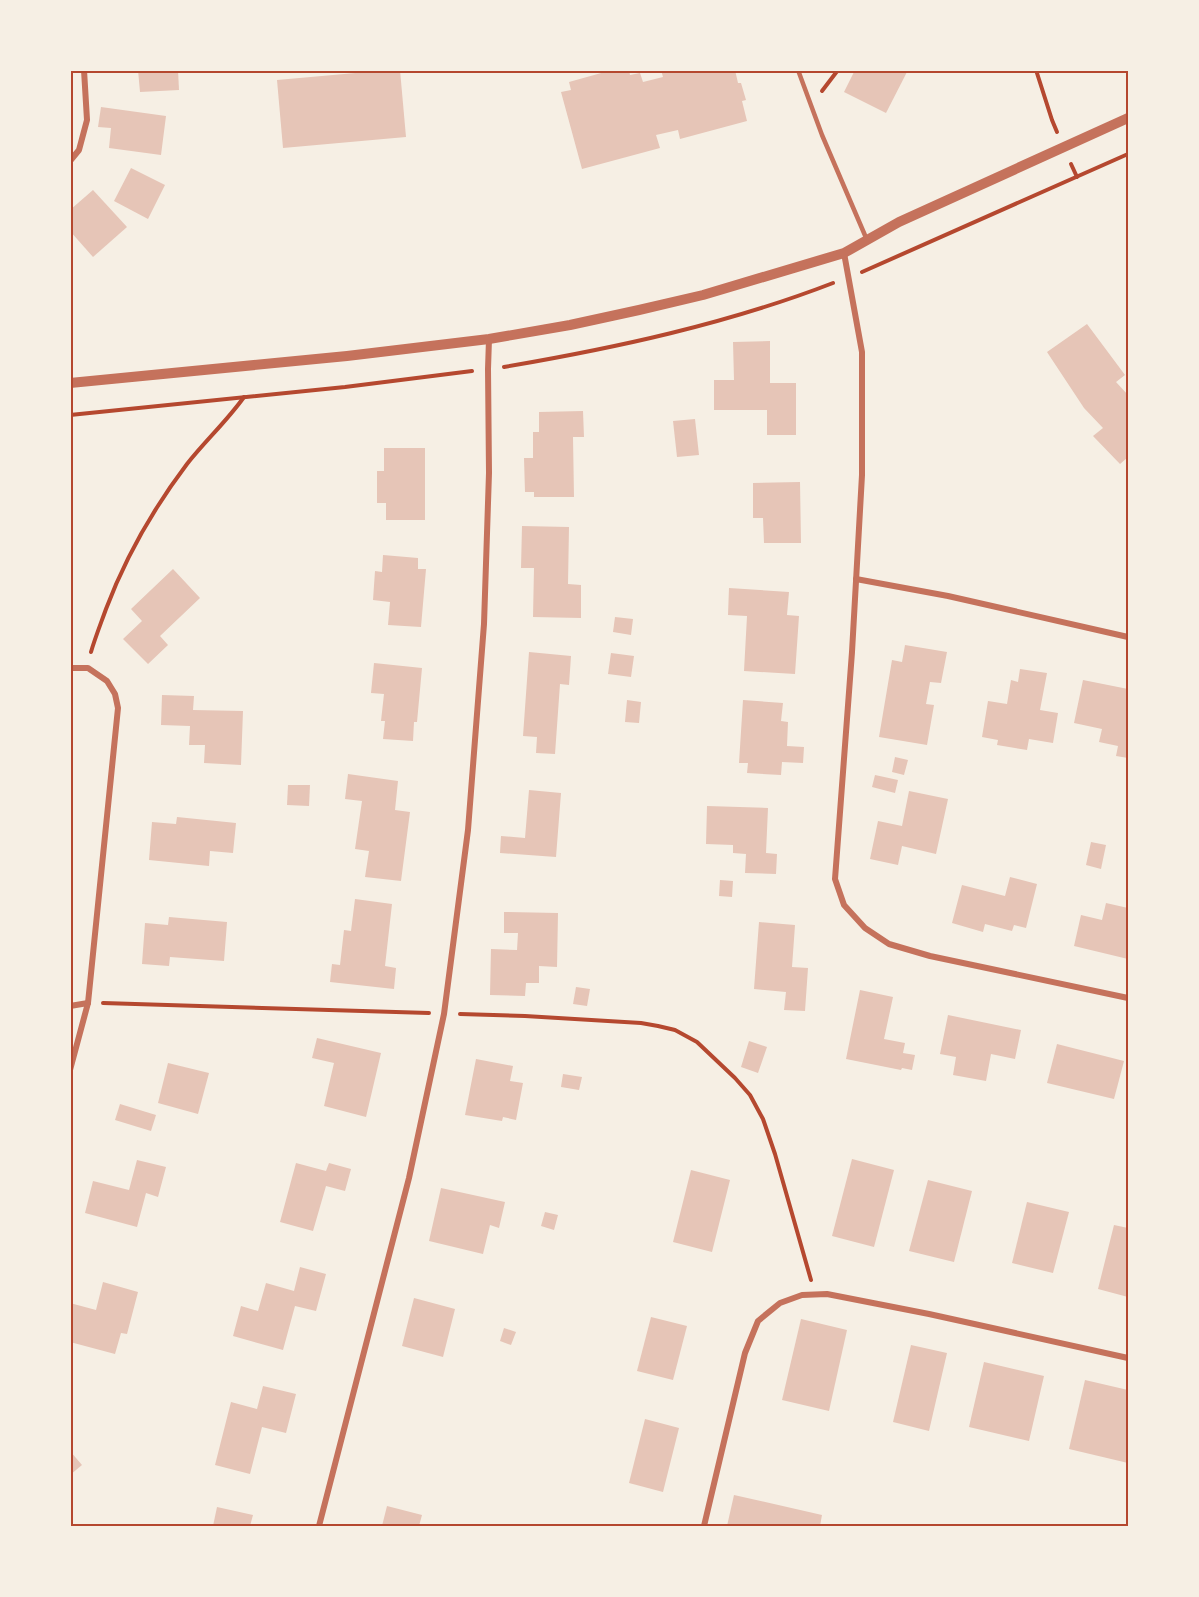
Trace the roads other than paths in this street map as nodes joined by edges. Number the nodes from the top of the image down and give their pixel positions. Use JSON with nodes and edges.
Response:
{"nodes":[{"id":1,"x":84,"y":70,"type":"edge"},
{"id":2,"x":798,"y":70,"type":"edge"},
{"id":3,"x":1128,"y":118,"type":"edge"},
{"id":4,"x":70,"y":161,"type":"edge"},
{"id":5,"x":867,"y":240,"type":"junction"},
{"id":6,"x":844,"y":253,"type":"junction"},
{"id":7,"x":489,"y":339,"type":"junction"},
{"id":8,"x":70,"y":384,"type":"edge"},
{"id":9,"x":856,"y":579,"type":"junction"},
{"id":10,"x":1128,"y":637,"type":"edge"},
{"id":11,"x":70,"y":668,"type":"edge"},
{"id":12,"x":1128,"y":998,"type":"edge"},
{"id":13,"x":88,"y":1003,"type":"junction"},
{"id":14,"x":70,"y":1006,"type":"edge"},
{"id":15,"x":70,"y":1070,"type":"edge"},
{"id":16,"x":1128,"y":1358,"type":"edge"},
{"id":17,"x":319,"y":1527,"type":"edge"},
{"id":18,"x":704,"y":1527,"type":"edge"}],
"edges":[{"from":1,"to":4,"type":"street"},
{"from":2,"to":5,"type":"lane"},
{"from":3,"to":5,"type":"street"},
{"from":5,"to":6,"type":"street"},
{"from":6,"to":7,"type":"street"},
{"from":6,"to":9,"type":"street"},
{"from":7,"to":8,"type":"street"},
{"from":7,"to":17,"type":"street"},
{"from":9,"to":10,"type":"street"},
{"from":9,"to":12,"type":"street"},
{"from":11,"to":13,"type":"street"},
{"from":13,"to":14,"type":"street"},
{"from":13,"to":15,"type":"street"},
{"from":16,"to":18,"type":"street"}]}
